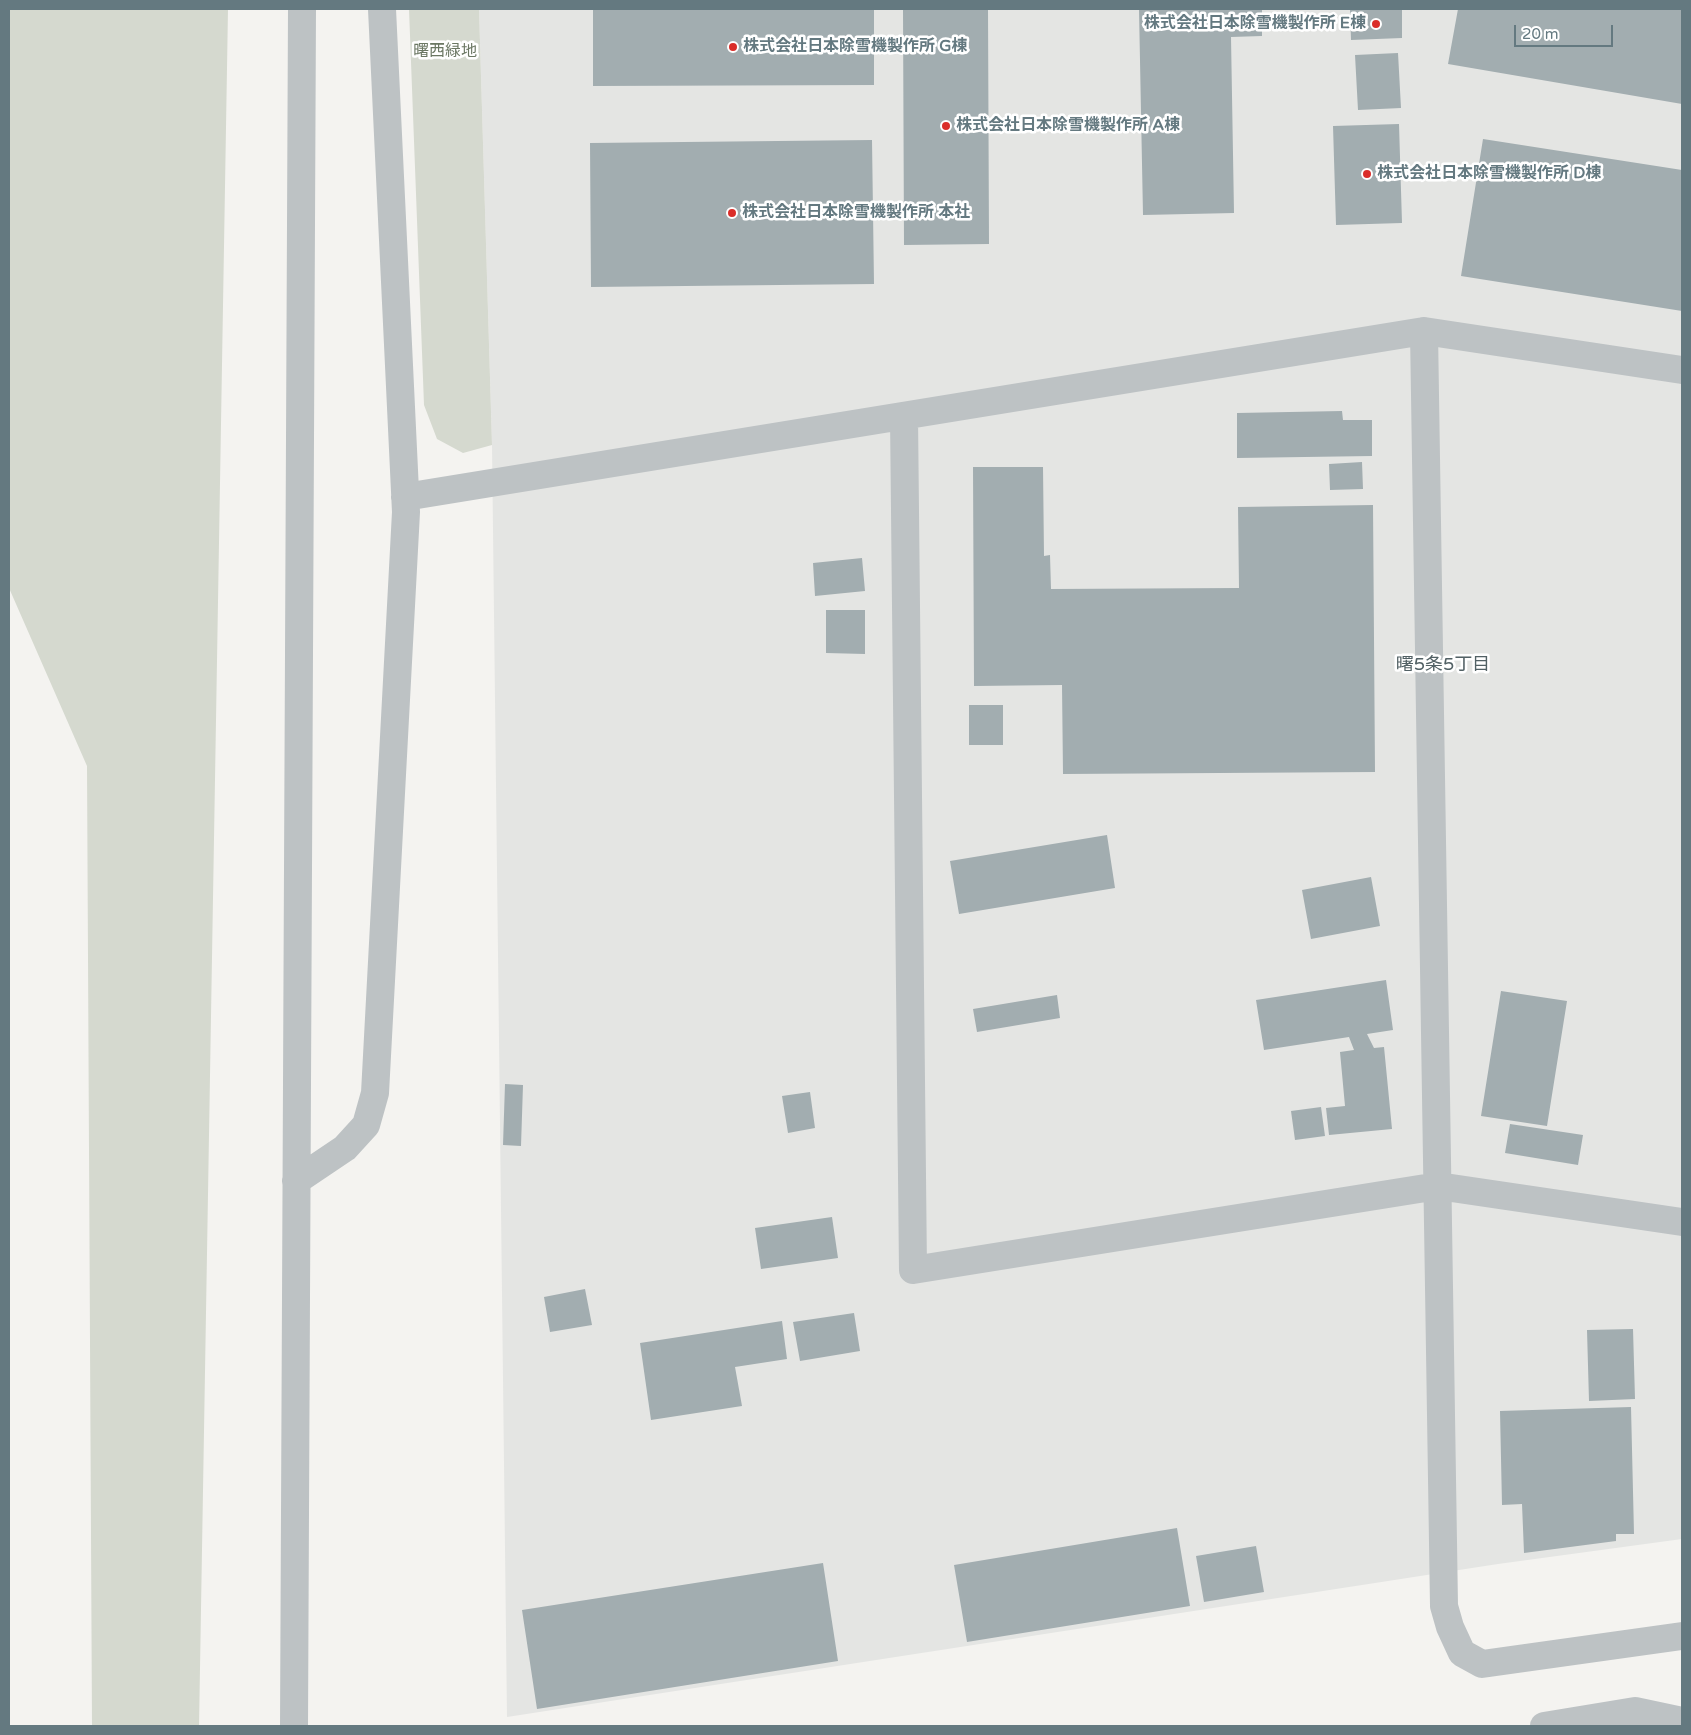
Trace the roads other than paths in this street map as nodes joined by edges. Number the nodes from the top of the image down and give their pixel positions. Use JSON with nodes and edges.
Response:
{"nodes":[{"id":1,"x":302,"y":9,"type":"edge"},
{"id":2,"x":382,"y":9,"type":"edge"},
{"id":3,"x":1424,"y":331,"type":"junction"},
{"id":4,"x":1682,"y":370,"type":"edge"},
{"id":5,"x":904,"y":416,"type":"junction"},
{"id":6,"x":405,"y":497,"type":"junction"},
{"id":7,"x":296,"y":1181,"type":"junction"},
{"id":8,"x":1438,"y":1186,"type":"junction"},
{"id":9,"x":1682,"y":1222,"type":"edge"},
{"id":10,"x":1682,"y":1636,"type":"edge"},
{"id":11,"x":1682,"y":1721,"type":"edge"},
{"id":12,"x":294,"y":1726,"type":"edge"},
{"id":13,"x":1544,"y":1726,"type":"edge"}],
"edges":[{"from":1,"to":7,"type":"street"},
{"from":2,"to":6,"type":"street"},
{"from":3,"to":4,"type":"street"},
{"from":3,"to":5,"type":"street"},
{"from":3,"to":8,"type":"street"},
{"from":5,"to":6,"type":"street"},
{"from":5,"to":8,"type":"street"},
{"from":6,"to":7,"type":"street"},
{"from":7,"to":12,"type":"street"},
{"from":8,"to":9,"type":"street"},
{"from":8,"to":10,"type":"street"},
{"from":11,"to":13,"type":"street"}]}
